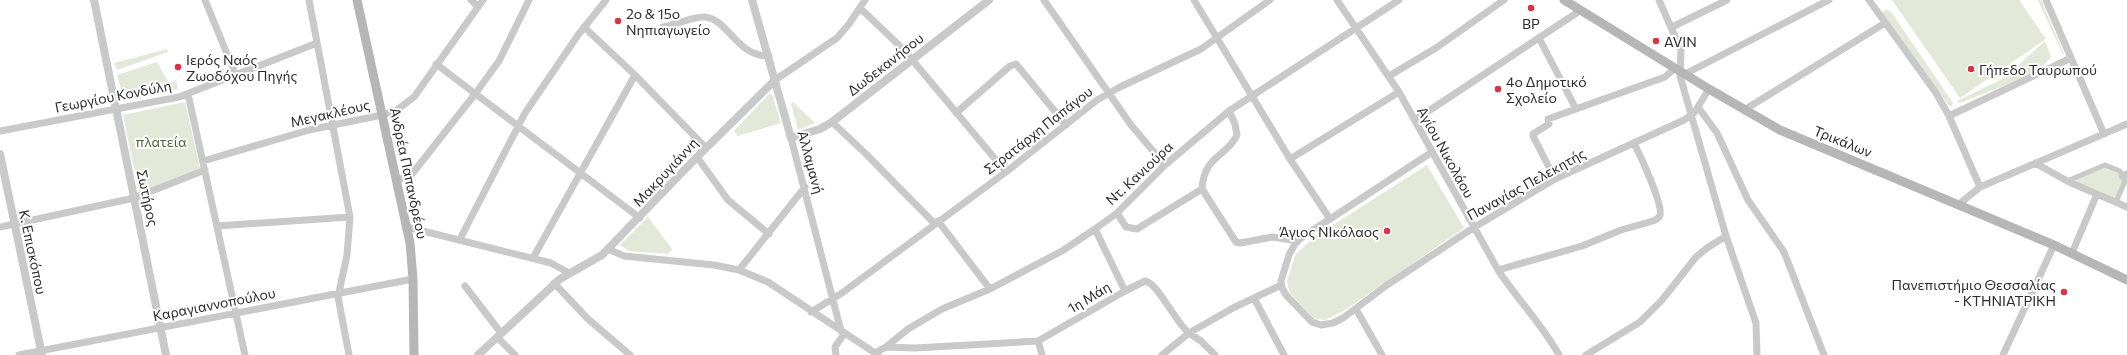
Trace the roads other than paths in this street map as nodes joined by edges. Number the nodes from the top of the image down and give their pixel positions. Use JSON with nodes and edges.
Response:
{"nodes":[{"id":1,"x":94,"y":0,"type":"edge"},
{"id":2,"x":205,"y":0,"type":"edge"},
{"id":3,"x":309,"y":0,"type":"edge"},
{"id":4,"x":357,"y":0,"type":"edge"},
{"id":5,"x":471,"y":0,"type":"edge"},
{"id":6,"x":483,"y":0,"type":"edge"},
{"id":7,"x":529,"y":0,"type":"edge"},
{"id":8,"x":606,"y":0,"type":"edge"},
{"id":9,"x":865,"y":0,"type":"edge"},
{"id":10,"x":989,"y":0,"type":"edge"},
{"id":11,"x":1044,"y":0,"type":"edge"},
{"id":12,"x":1194,"y":0,"type":"edge"},
{"id":13,"x":1270,"y":0,"type":"edge"},
{"id":14,"x":1337,"y":0,"type":"edge"},
{"id":15,"x":1399,"y":0,"type":"edge"},
{"id":16,"x":1504,"y":0,"type":"edge"},
{"id":17,"x":1564,"y":0,"type":"edge"},
{"id":18,"x":1659,"y":0,"type":"edge"},
{"id":19,"x":1727,"y":0,"type":"edge"},
{"id":20,"x":1829,"y":0,"type":"edge"},
{"id":21,"x":1869,"y":0,"type":"edge"},
{"id":22,"x":2046,"y":0,"type":"edge"},
{"id":23,"x":754,"y":1,"type":"edge"},
{"id":24,"x":478,"y":7,"type":"junction"},
{"id":25,"x":860,"y":8,"type":"junction"},
{"id":26,"x":1581,"y":10,"type":"junction"},
{"id":27,"x":1885,"y":23,"type":"junction"},
{"id":28,"x":584,"y":27,"type":"junction"},
{"id":29,"x":1672,"y":27,"type":"junction"},
{"id":30,"x":663,"y":28,"type":"dead end"},
{"id":31,"x":1356,"y":28,"type":"junction"},
{"id":32,"x":1217,"y":38,"type":"junction"},
{"id":33,"x":1539,"y":38,"type":"junction"},
{"id":34,"x":318,"y":43,"type":"junction"},
{"id":35,"x":769,"y":56,"type":"junction"},
{"id":36,"x":2072,"y":58,"type":"junction"},
{"id":37,"x":912,"y":59,"type":"junction"},
{"id":38,"x":436,"y":64,"type":"junction"},
{"id":39,"x":1680,"y":71,"type":"junction"},
{"id":40,"x":635,"y":75,"type":"junction"},
{"id":41,"x":236,"y":76,"type":"junction"},
{"id":42,"x":1389,"y":76,"type":"junction"},
{"id":43,"x":776,"y":80,"type":"junction"},
{"id":44,"x":1709,"y":89,"type":"junction"},
{"id":45,"x":1399,"y":92,"type":"junction"},
{"id":46,"x":1108,"y":93,"type":"junction"},
{"id":47,"x":188,"y":94,"type":"junction"},
{"id":48,"x":476,"y":94,"type":"junction"},
{"id":49,"x":1252,"y":96,"type":"junction"},
{"id":50,"x":1698,"y":107,"type":"junction"},
{"id":51,"x":1576,"y":109,"type":"junction"},
{"id":52,"x":116,"y":110,"type":"junction"},
{"id":53,"x":1744,"y":110,"type":"junction"},
{"id":54,"x":1229,"y":112,"type":"junction"},
{"id":55,"x":956,"y":113,"type":"junction"},
{"id":56,"x":382,"y":115,"type":"junction"},
{"id":57,"x":1692,"y":115,"type":"junction"},
{"id":58,"x":1949,"y":116,"type":"junction"},
{"id":59,"x":1415,"y":120,"type":"junction"},
{"id":60,"x":832,"y":122,"type":"junction"},
{"id":61,"x":2127,"y":124,"type":"edge"},
{"id":62,"x":333,"y":125,"type":"junction"},
{"id":63,"x":1066,"y":125,"type":"junction"},
{"id":64,"x":518,"y":126,"type":"junction"},
{"id":65,"x":0,"y":131,"type":"edge"},
{"id":66,"x":2104,"y":134,"type":"junction"},
{"id":67,"x":792,"y":138,"type":"junction"},
{"id":68,"x":1634,"y":143,"type":"junction"},
{"id":69,"x":706,"y":148,"type":"junction"},
{"id":70,"x":1432,"y":152,"type":"junction"},
{"id":71,"x":0,"y":154,"type":"edge"},
{"id":72,"x":696,"y":157,"type":"junction"},
{"id":73,"x":1290,"y":159,"type":"junction"},
{"id":74,"x":203,"y":161,"type":"junction"},
{"id":75,"x":2035,"y":163,"type":"junction"},
{"id":76,"x":1165,"y":165,"type":"junction"},
{"id":77,"x":205,"y":170,"type":"junction"},
{"id":78,"x":1006,"y":172,"type":"junction"},
{"id":79,"x":580,"y":173,"type":"junction"},
{"id":80,"x":2125,"y":175,"type":"edge"},
{"id":81,"x":1556,"y":179,"type":"junction"},
{"id":82,"x":396,"y":181,"type":"junction"},
{"id":83,"x":2067,"y":181,"type":"junction"},
{"id":84,"x":805,"y":187,"type":"junction"},
{"id":85,"x":1980,"y":187,"type":"junction"},
{"id":86,"x":1202,"y":189,"type":"junction"},
{"id":87,"x":2097,"y":194,"type":"junction"},
{"id":88,"x":134,"y":198,"type":"junction"},
{"id":89,"x":2116,"y":202,"type":"junction"},
{"id":90,"x":1958,"y":205,"type":"junction"},
{"id":91,"x":2127,"y":207,"type":"edge"},
{"id":92,"x":1117,"y":213,"type":"junction"},
{"id":93,"x":350,"y":216,"type":"junction"},
{"id":94,"x":640,"y":218,"type":"junction"},
{"id":95,"x":1330,"y":219,"type":"junction"},
{"id":96,"x":937,"y":222,"type":"junction"},
{"id":97,"x":14,"y":224,"type":"junction"},
{"id":98,"x":217,"y":226,"type":"junction"},
{"id":99,"x":0,"y":227,"type":"edge"},
{"id":100,"x":407,"y":227,"type":"junction"},
{"id":101,"x":1473,"y":228,"type":"junction"},
{"id":102,"x":1095,"y":229,"type":"junction"},
{"id":103,"x":769,"y":234,"type":"junction"},
{"id":104,"x":1726,"y":236,"type":"junction"},
{"id":105,"x":460,"y":240,"type":"junction"},
{"id":106,"x":1297,"y":241,"type":"junction"},
{"id":107,"x":2054,"y":245,"type":"junction"},
{"id":108,"x":608,"y":249,"type":"junction"},
{"id":109,"x":2072,"y":253,"type":"junction"},
{"id":110,"x":534,"y":258,"type":"junction"},
{"id":111,"x":739,"y":270,"type":"junction"},
{"id":112,"x":1498,"y":270,"type":"junction"},
{"id":113,"x":568,"y":272,"type":"junction"},
{"id":114,"x":413,"y":279,"type":"junction"},
{"id":115,"x":2127,"y":280,"type":"edge"},
{"id":116,"x":554,"y":283,"type":"junction"},
{"id":117,"x":1281,"y":285,"type":"junction"},
{"id":118,"x":465,"y":286,"type":"dead end"},
{"id":119,"x":990,"y":289,"type":"junction"},
{"id":120,"x":1125,"y":291,"type":"junction"},
{"id":121,"x":338,"y":293,"type":"junction"},
{"id":122,"x":1254,"y":298,"type":"junction"},
{"id":123,"x":833,"y":299,"type":"junction"},
{"id":124,"x":1356,"y":309,"type":"junction"},
{"id":125,"x":811,"y":312,"type":"junction"},
{"id":126,"x":236,"y":313,"type":"junction"},
{"id":127,"x":161,"y":328,"type":"junction"},
{"id":128,"x":842,"y":332,"type":"junction"},
{"id":129,"x":1189,"y":333,"type":"junction"},
{"id":130,"x":499,"y":335,"type":"junction"},
{"id":131,"x":1038,"y":341,"type":"junction"},
{"id":132,"x":886,"y":347,"type":"junction"},
{"id":133,"x":42,"y":353,"type":"edge"},
{"id":134,"x":876,"y":354,"type":"edge"},
{"id":135,"x":1557,"y":354,"type":"edge"},
{"id":136,"x":19,"y":355,"type":"edge"},
{"id":137,"x":166,"y":355,"type":"edge"},
{"id":138,"x":245,"y":355,"type":"edge"},
{"id":139,"x":349,"y":355,"type":"edge"},
{"id":140,"x":414,"y":355,"type":"edge"},
{"id":141,"x":478,"y":355,"type":"edge"},
{"id":142,"x":515,"y":355,"type":"edge"},
{"id":143,"x":630,"y":355,"type":"edge"},
{"id":144,"x":836,"y":355,"type":"edge"},
{"id":145,"x":1042,"y":355,"type":"edge"},
{"id":146,"x":1162,"y":355,"type":"edge"},
{"id":147,"x":1215,"y":355,"type":"edge"},
{"id":148,"x":1284,"y":355,"type":"edge"},
{"id":149,"x":1382,"y":355,"type":"edge"},
{"id":150,"x":1586,"y":355,"type":"edge"},
{"id":151,"x":1757,"y":355,"type":"edge"},
{"id":152,"x":1824,"y":355,"type":"edge"},
{"id":153,"x":2003,"y":355,"type":"edge"}],
"edges":[{"from":1,"to":52,"type":"street","name":"Σωτήρος"},
{"from":2,"to":41,"type":"street"},
{"from":3,"to":34,"type":"street"},
{"from":4,"to":56,"type":"main road","name":"Ανδρέα Παπανδρέου"},
{"from":5,"to":24,"type":"street"},
{"from":6,"to":24,"type":"street","name":"Μεγακλέους"},
{"from":7,"to":48,"type":"street"},
{"from":8,"to":28,"type":"street"},
{"from":9,"to":25,"type":"street","name":"Μακρυγιάννη"},
{"from":10,"to":37,"type":"street","name":"Δωδεκανήσου"},
{"from":11,"to":46,"type":"street"},
{"from":12,"to":32,"type":"street"},
{"from":13,"to":32,"type":"street","name":"Στρατάρχη Παπάγου"},
{"from":14,"to":31,"type":"street","name":"Αγίου Νικολάου"},
{"from":15,"to":31,"type":"street","name":"Ντ. Κανιούρα"},
{"from":16,"to":42,"type":"street"},
{"from":17,"to":26,"type":"main road","name":"Τρικάλων"},
{"from":18,"to":29,"type":"street"},
{"from":19,"to":29,"type":"street"},
{"from":20,"to":39,"type":"street"},
{"from":21,"to":27,"type":"street"},
{"from":22,"to":36,"type":"street"},
{"from":23,"to":35,"type":"street","name":"Αλλαμανή"},
{"from":24,"to":38,"type":"street","name":"Μεγακλέους"},
{"from":25,"to":37,"type":"street"},
{"from":25,"to":43,"type":"street","name":"Μακρυγιάννη"},
{"from":26,"to":33,"type":"street"},
{"from":26,"to":39,"type":"main road","name":"Τρικάλων"},
{"from":27,"to":53,"type":"street"},
{"from":27,"to":58,"type":"street"},
{"from":28,"to":40,"type":"street"},
{"from":28,"to":64,"type":"street"},
{"from":29,"to":39,"type":"street"},
{"from":30,"to":35,"type":"street"},
{"from":31,"to":42,"type":"street","name":"Αγίου Νικολάου"},
{"from":31,"to":49,"type":"street","name":"Ντ. Κανιούρα"},
{"from":32,"to":46,"type":"street","name":"Στρατάρχη Παπάγου"},
{"from":32,"to":49,"type":"street"},
{"from":33,"to":51,"type":"street"},
{"from":33,"to":59,"type":"street"},
{"from":34,"to":41,"type":"street","name":"Γεωργίου Κονδύλη"},
{"from":34,"to":62,"type":"street"},
{"from":35,"to":43,"type":"street","name":"Αλλαμανή"},
{"from":36,"to":58,"type":"street"},
{"from":36,"to":66,"type":"street"},
{"from":37,"to":55,"type":"street"},
{"from":37,"to":60,"type":"street","name":"Δωδεκανήσου"},
{"from":38,"to":48,"type":"street"},
{"from":38,"to":56,"type":"street","name":"Μεγακλέους"},
{"from":39,"to":44,"type":"main road","name":"Τρικάλων"},
{"from":39,"to":51,"type":"street"},
{"from":39,"to":57,"type":"street"},
{"from":40,"to":69,"type":"street"},
{"from":40,"to":79,"type":"street"},
{"from":41,"to":47,"type":"street","name":"Γεωργίου Κονδύλη"},
{"from":42,"to":45,"type":"street","name":"Αγίου Νικολάου"},
{"from":43,"to":67,"type":"street","name":"Αλλαμανή"},
{"from":43,"to":69,"type":"street","name":"Μακρυγιάννη"},
{"from":44,"to":50,"type":"street","name":"Παναγίας Πελεκητής"},
{"from":44,"to":53,"type":"main road","name":"Τρικάλων"},
{"from":45,"to":59,"type":"street","name":"Αγίου Νικολάου"},
{"from":45,"to":73,"type":"street"},
{"from":46,"to":63,"type":"street","name":"Στρατάρχη Παπάγου"},
{"from":46,"to":76,"type":"street"},
{"from":47,"to":52,"type":"street","name":"Γεωργίου Κονδύλη"},
{"from":47,"to":74,"type":"street"},
{"from":48,"to":64,"type":"street"},
{"from":48,"to":82,"type":"street"},
{"from":49,"to":54,"type":"street","name":"Ντ. Κανιούρα"},
{"from":49,"to":73,"type":"street"},
{"from":50,"to":57,"type":"street","name":"Παναγίας Πελεκητής"},
{"from":50,"to":152,"type":"street"},
{"from":51,"to":81,"type":"street"},
{"from":52,"to":65,"type":"street","name":"Γεωργίου Κονδύλη"},
{"from":52,"to":88,"type":"street","name":"Σωτήρος"},
{"from":53,"to":90,"type":"main road","name":"Τρικάλων"},
{"from":54,"to":76,"type":"street","name":"Ντ. Κανιούρα"},
{"from":54,"to":86,"type":"street"},
{"from":55,"to":63,"type":"street"},
{"from":55,"to":78,"type":"street"},
{"from":56,"to":62,"type":"street","name":"Μεγακλέους"},
{"from":56,"to":82,"type":"main road","name":"Ανδρέα Παπανδρέου"},
{"from":57,"to":68,"type":"street","name":"Παναγίας Πελεκητής"},
{"from":57,"to":104,"type":"street"},
{"from":58,"to":85,"type":"street"},
{"from":59,"to":70,"type":"street","name":"Αγίου Νικολάου"},
{"from":60,"to":67,"type":"street","name":"Δωδεκανήσου"},
{"from":60,"to":96,"type":"street"},
{"from":61,"to":66,"type":"street"},
{"from":62,"to":74,"type":"street","name":"Μεγακλέους"},
{"from":62,"to":93,"type":"street"},
{"from":63,"to":78,"type":"street","name":"Στρατάρχη Παπάγου"},
{"from":64,"to":79,"type":"street"},
{"from":64,"to":105,"type":"street"},
{"from":66,"to":75,"type":"street"},
{"from":67,"to":84,"type":"street","name":"Αλλαμανή"},
{"from":68,"to":81,"type":"street","name":"Παναγίας Πελεκητής"},
{"from":68,"to":112,"type":"street"},
{"from":69,"to":72,"type":"street","name":"Μακρυγιάννη"},
{"from":70,"to":95,"type":"street"},
{"from":70,"to":101,"type":"street","name":"Αγίου Νικολάου"},
{"from":71,"to":97,"type":"street","name":"Κ. Επισκόπου"},
{"from":72,"to":94,"type":"street","name":"Μακρυγιάννη"},
{"from":72,"to":103,"type":"street"},
{"from":73,"to":95,"type":"street"},
{"from":74,"to":77,"type":"street"},
{"from":75,"to":83,"type":"street"},
{"from":75,"to":85,"type":"street"},
{"from":76,"to":92,"type":"street","name":"Ντ. Κανιούρα"},
{"from":77,"to":88,"type":"street"},
{"from":77,"to":98,"type":"street"},
{"from":78,"to":96,"type":"street","name":"Στρατάρχη Παπάγου"},
{"from":79,"to":94,"type":"street"},
{"from":79,"to":110,"type":"street"},
{"from":80,"to":83,"type":"street"},
{"from":80,"to":89,"type":"street"},
{"from":81,"to":101,"type":"street","name":"Παναγίας Πελεκητής"},
{"from":82,"to":100,"type":"main road","name":"Ανδρέα Παπανδρέου"},
{"from":83,"to":87,"type":"street"},
{"from":84,"to":103,"type":"street"},
{"from":84,"to":123,"type":"street","name":"Αλλαμανή"},
{"from":85,"to":90,"type":"street"},
{"from":86,"to":92,"type":"street"},
{"from":86,"to":106,"type":"street"},
{"from":87,"to":89,"type":"street"},
{"from":87,"to":109,"type":"street"},
{"from":88,"to":97,"type":"street"},
{"from":88,"to":127,"type":"street","name":"Σωτήρος"},
{"from":89,"to":91,"type":"street"},
{"from":90,"to":107,"type":"main road","name":"Τρικάλων"},
{"from":92,"to":102,"type":"street","name":"Ντ. Κανιούρα"},
{"from":93,"to":98,"type":"street"},
{"from":93,"to":121,"type":"street"},
{"from":94,"to":108,"type":"street","name":"Μακρυγιάννη"},
{"from":95,"to":106,"type":"street"},
{"from":96,"to":119,"type":"street"},
{"from":96,"to":123,"type":"street","name":"Στρατάρχη Παπάγου"},
{"from":97,"to":99,"type":"street"},
{"from":97,"to":133,"type":"street","name":"Κ. Επισκόπου"},
{"from":98,"to":126,"type":"street"},
{"from":100,"to":105,"type":"street"},
{"from":100,"to":114,"type":"main road","name":"Ανδρέα Παπανδρέου"},
{"from":101,"to":112,"type":"street","name":"Αγίου Νικολάου"},
{"from":101,"to":124,"type":"street","name":"Παναγίας Πελεκητής"},
{"from":102,"to":119,"type":"street","name":"Ντ. Κανιούρα"},
{"from":102,"to":120,"type":"street"},
{"from":103,"to":111,"type":"street"},
{"from":104,"to":150,"type":"street"},
{"from":104,"to":151,"type":"street"},
{"from":105,"to":110,"type":"street"},
{"from":106,"to":117,"type":"street"},
{"from":107,"to":109,"type":"main road","name":"Τρικάλων"},
{"from":107,"to":153,"type":"street"},
{"from":108,"to":111,"type":"street"},
{"from":108,"to":113,"type":"street","name":"Μακρυγιάννη"},
{"from":109,"to":115,"type":"main road","name":"Τρικάλων"},
{"from":110,"to":113,"type":"street"},
{"from":111,"to":125,"type":"street"},
{"from":112,"to":135,"type":"street","name":"Αγίου Νικολάου"},
{"from":113,"to":116,"type":"street","name":"Μακρυγιάννη"},
{"from":114,"to":121,"type":"street","name":"Καραγιαννοπούλου"},
{"from":114,"to":140,"type":"main road","name":"Ανδρέα Παπανδρέου"},
{"from":116,"to":130,"type":"street","name":"Μακρυγιάννη"},
{"from":116,"to":143,"type":"street"},
{"from":117,"to":122,"type":"street"},
{"from":117,"to":124,"type":"street"},
{"from":118,"to":130,"type":"street"},
{"from":119,"to":132,"type":"street","name":"Ντ. Κανιούρα"},
{"from":120,"to":129,"type":"street","name":"1η Μάη"},
{"from":120,"to":131,"type":"street","name":"1η Μάη"},
{"from":121,"to":126,"type":"street","name":"Καραγιαννοπούλου"},
{"from":121,"to":139,"type":"street"},
{"from":122,"to":129,"type":"street"},
{"from":122,"to":148,"type":"street"},
{"from":123,"to":125,"type":"street","name":"Στρατάρχη Παπάγου"},
{"from":123,"to":128,"type":"street","name":"Αλλαμανή"},
{"from":124,"to":149,"type":"street"},
{"from":125,"to":128,"type":"street"},
{"from":126,"to":127,"type":"street","name":"Καραγιαννοπούλου"},
{"from":126,"to":138,"type":"street"},
{"from":127,"to":133,"type":"street","name":"Καραγιαννοπούλου"},
{"from":127,"to":137,"type":"street","name":"Σωτήρος"},
{"from":128,"to":134,"type":"street"},
{"from":128,"to":144,"type":"street"},
{"from":129,"to":146,"type":"street"},
{"from":129,"to":147,"type":"street","name":"1η Μάη"},
{"from":130,"to":141,"type":"street","name":"Μακρυγιάννη"},
{"from":130,"to":142,"type":"street"},
{"from":131,"to":132,"type":"street","name":"1η Μάη"},
{"from":131,"to":145,"type":"street"},
{"from":132,"to":134,"type":"street"},
{"from":133,"to":136,"type":"street","name":"Καραγιαννοπούλου"}]}
